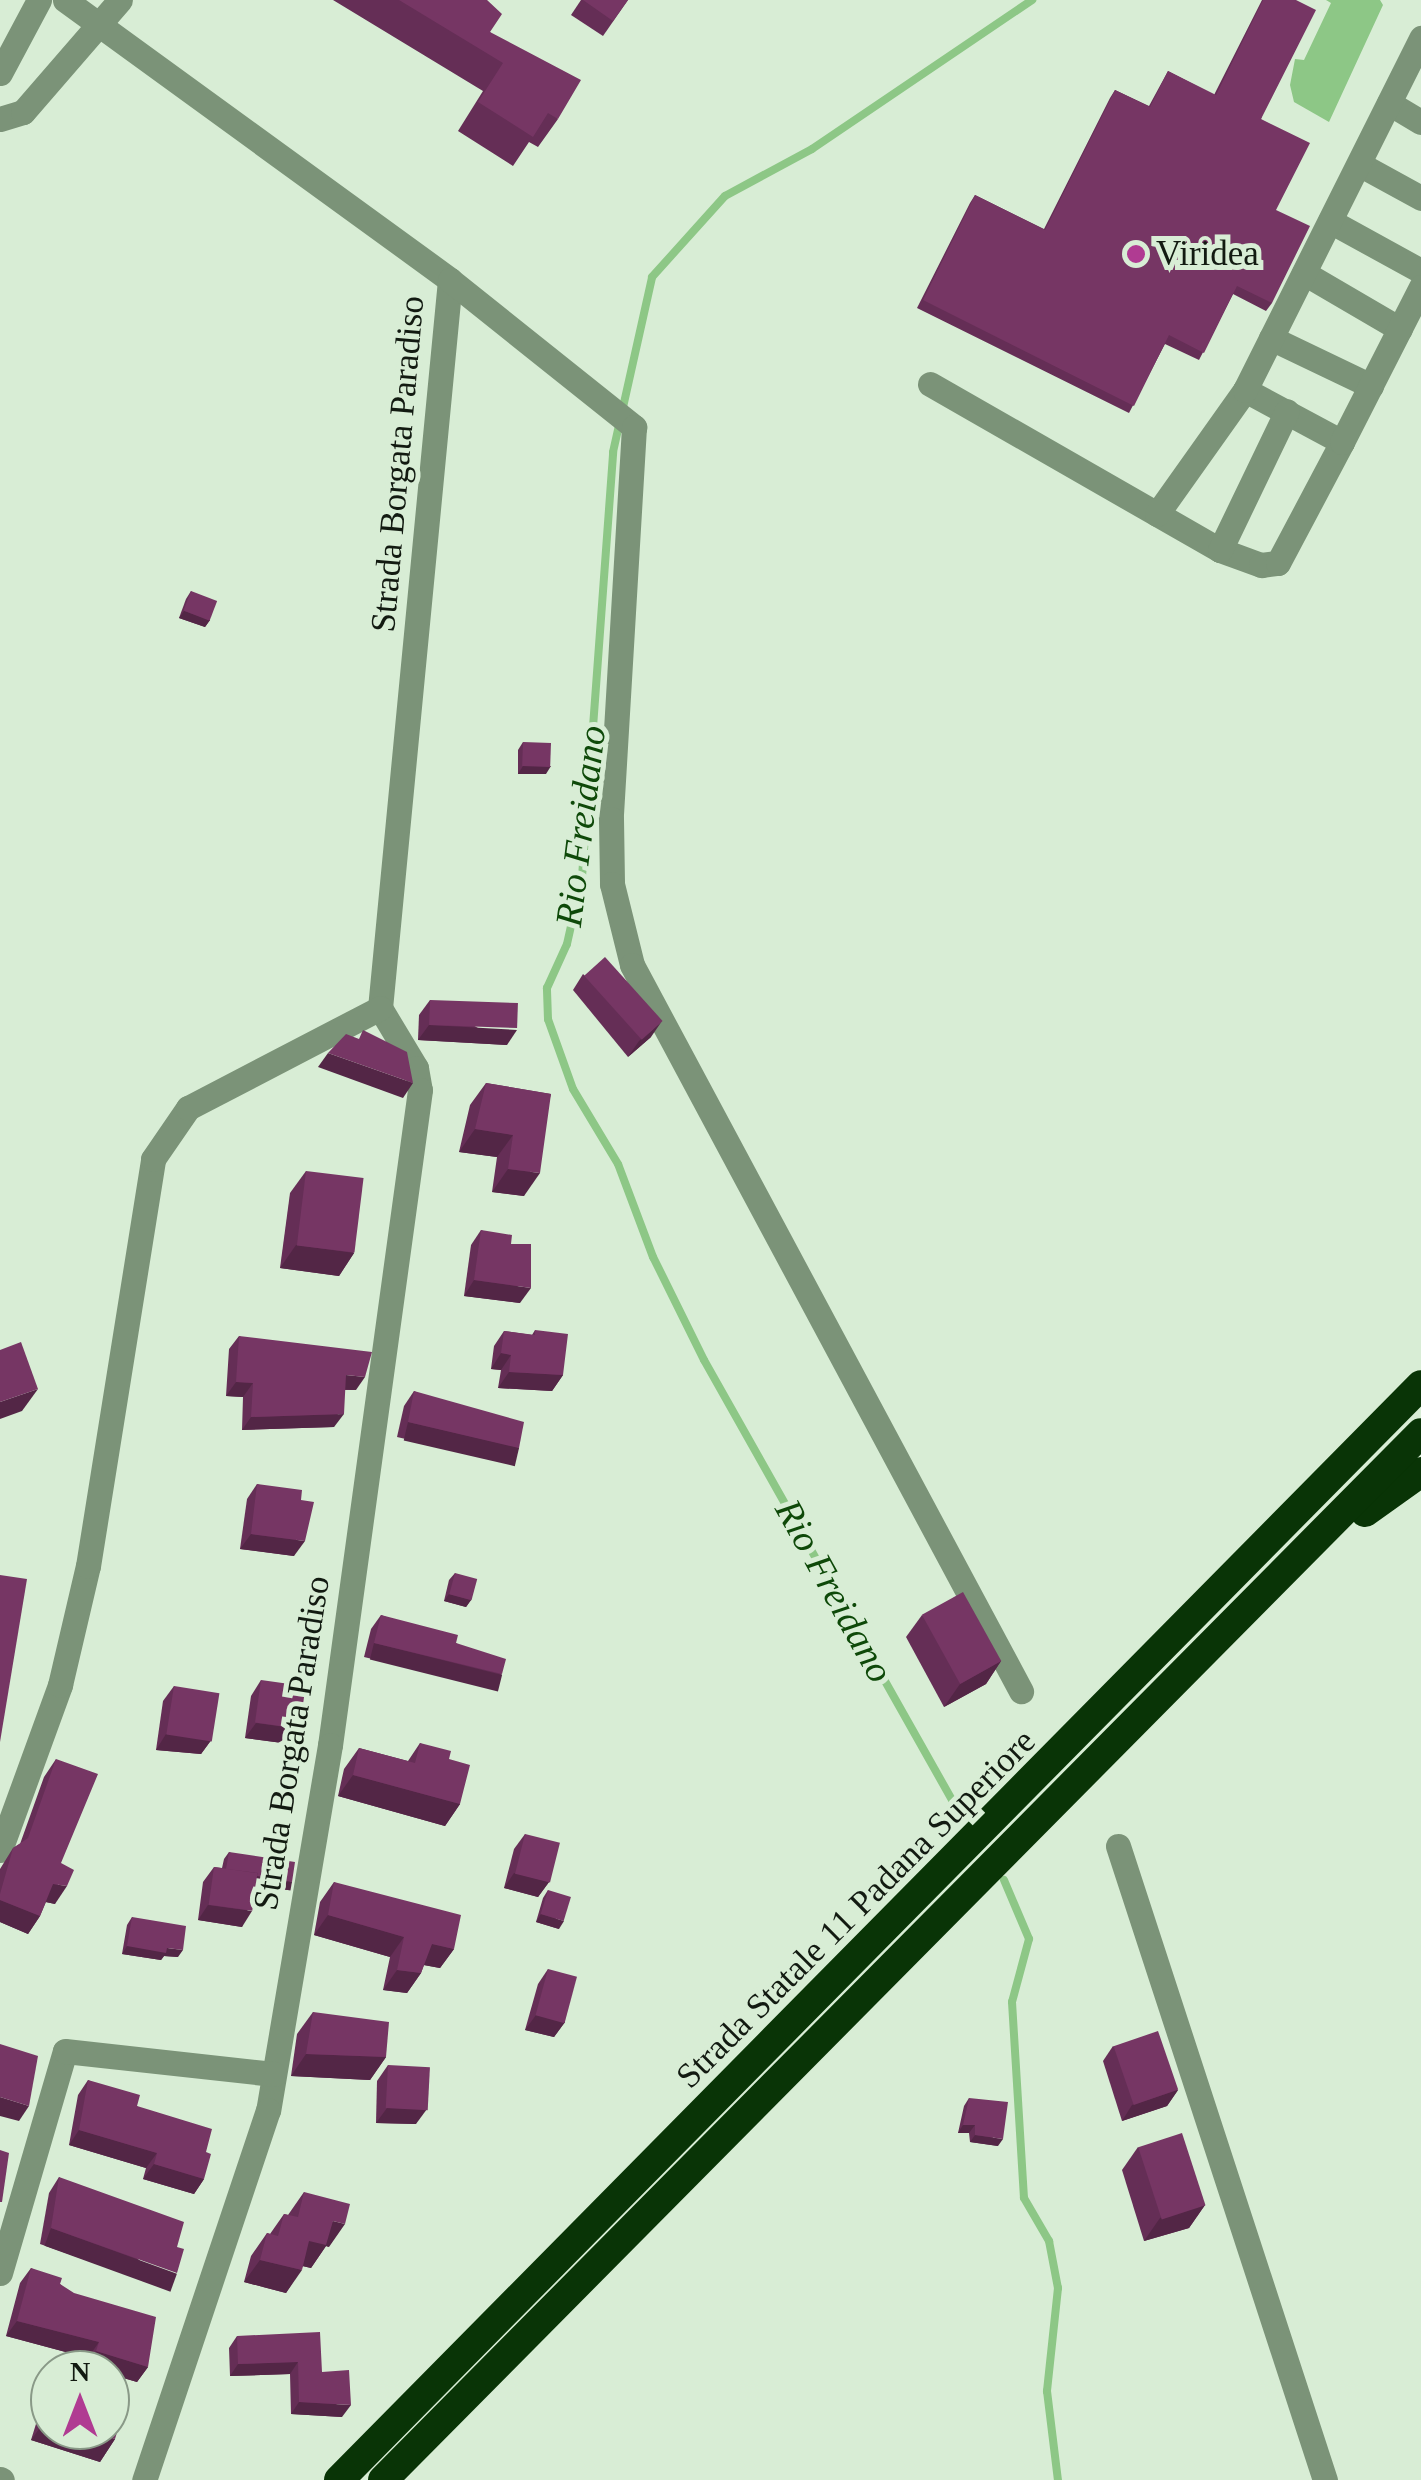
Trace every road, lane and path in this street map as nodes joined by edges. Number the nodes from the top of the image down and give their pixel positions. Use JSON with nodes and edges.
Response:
{"nodes":[{"id":1,"x":38,"y":0,"type":"edge"},
{"id":2,"x":65,"y":0,"type":"edge"},
{"id":3,"x":120,"y":0,"type":"edge"},
{"id":4,"x":99,"y":26,"type":"junction"},
{"id":5,"x":1421,"y":38,"type":"edge"},
{"id":6,"x":0,"y":73,"type":"edge"},
{"id":7,"x":1389,"y":103,"type":"junction"},
{"id":8,"x":0,"y":119,"type":"edge"},
{"id":9,"x":1421,"y":122,"type":"edge"},
{"id":10,"x":1359,"y":164,"type":"junction"},
{"id":11,"x":1421,"y":198,"type":"edge"},
{"id":12,"x":1330,"y":221,"type":"junction"},
{"id":13,"x":1421,"y":271,"type":"edge"},
{"id":14,"x":1304,"y":273,"type":"junction"},
{"id":15,"x":450,"y":280,"type":"junction"},
{"id":16,"x":1421,"y":288,"type":"edge"},
{"id":17,"x":1400,"y":328,"type":"junction"},
{"id":18,"x":1271,"y":338,"type":"junction"},
{"id":19,"x":930,"y":384,"type":"dead end"},
{"id":20,"x":1372,"y":386,"type":"junction"},
{"id":21,"x":1244,"y":390,"type":"junction"},
{"id":22,"x":1287,"y":411,"type":"junction"},
{"id":23,"x":1342,"y":442,"type":"junction"},
{"id":24,"x":1157,"y":514,"type":"junction"},
{"id":25,"x":1220,"y":550,"type":"junction"},
{"id":26,"x":380,"y":1008,"type":"junction"},
{"id":27,"x":1421,"y":1385,"type":"edge"},
{"id":28,"x":1421,"y":1433,"type":"edge"},
{"id":29,"x":1421,"y":1472,"type":"edge"},
{"id":30,"x":1295,"y":1565,"type":"junction"},
{"id":31,"x":1021,"y":1691,"type":"dead end"},
{"id":32,"x":1118,"y":1846,"type":"dead end"},
{"id":33,"x":0,"y":1850,"type":"edge"},
{"id":34,"x":274,"y":2074,"type":"junction"},
{"id":35,"x":0,"y":2273,"type":"edge"},
{"id":36,"x":144,"y":2480,"type":"edge"},
{"id":37,"x":339,"y":2480,"type":"edge"},
{"id":38,"x":384,"y":2480,"type":"edge"},
{"id":39,"x":1325,"y":2480,"type":"edge"}],
"edges":[{"from":1,"to":6,"type":"street"},
{"from":2,"to":4,"type":"street","name":"Strada Borgata Paradiso"},
{"from":3,"to":4,"type":"street"},
{"from":4,"to":8,"type":"street"},
{"from":4,"to":15,"type":"street","name":"Strada Borgata Paradiso"},
{"from":5,"to":7,"type":"street"},
{"from":7,"to":9,"type":"street"},
{"from":7,"to":10,"type":"street"},
{"from":10,"to":11,"type":"street"},
{"from":10,"to":12,"type":"street"},
{"from":12,"to":13,"type":"street"},
{"from":12,"to":14,"type":"street"},
{"from":14,"to":17,"type":"street"},
{"from":14,"to":18,"type":"street"},
{"from":15,"to":26,"type":"street","name":"Strada Borgata Paradiso"},
{"from":15,"to":31,"type":"street"},
{"from":16,"to":17,"type":"street"},
{"from":17,"to":20,"type":"street"},
{"from":18,"to":20,"type":"street"},
{"from":18,"to":21,"type":"street"},
{"from":19,"to":24,"type":"street"},
{"from":20,"to":23,"type":"street"},
{"from":21,"to":22,"type":"street"},
{"from":21,"to":24,"type":"street"},
{"from":22,"to":23,"type":"street"},
{"from":22,"to":25,"type":"street"},
{"from":23,"to":25,"type":"street"},
{"from":24,"to":25,"type":"street"},
{"from":26,"to":33,"type":"street"},
{"from":26,"to":34,"type":"street","name":"Strada Borgata Paradiso"},
{"from":27,"to":37,"type":"highway","name":"Strada Statale 11 Padana Superiore"},
{"from":28,"to":30,"type":"highway","name":"Strada Statale 11 Padana Superiore"},
{"from":29,"to":30,"type":"highway"},
{"from":30,"to":38,"type":"highway","name":"Strada Statale 11 Padana Superiore"},
{"from":32,"to":39,"type":"street"},
{"from":34,"to":35,"type":"street"},
{"from":34,"to":36,"type":"street","name":"Strada Borgata Paradiso"}]}
